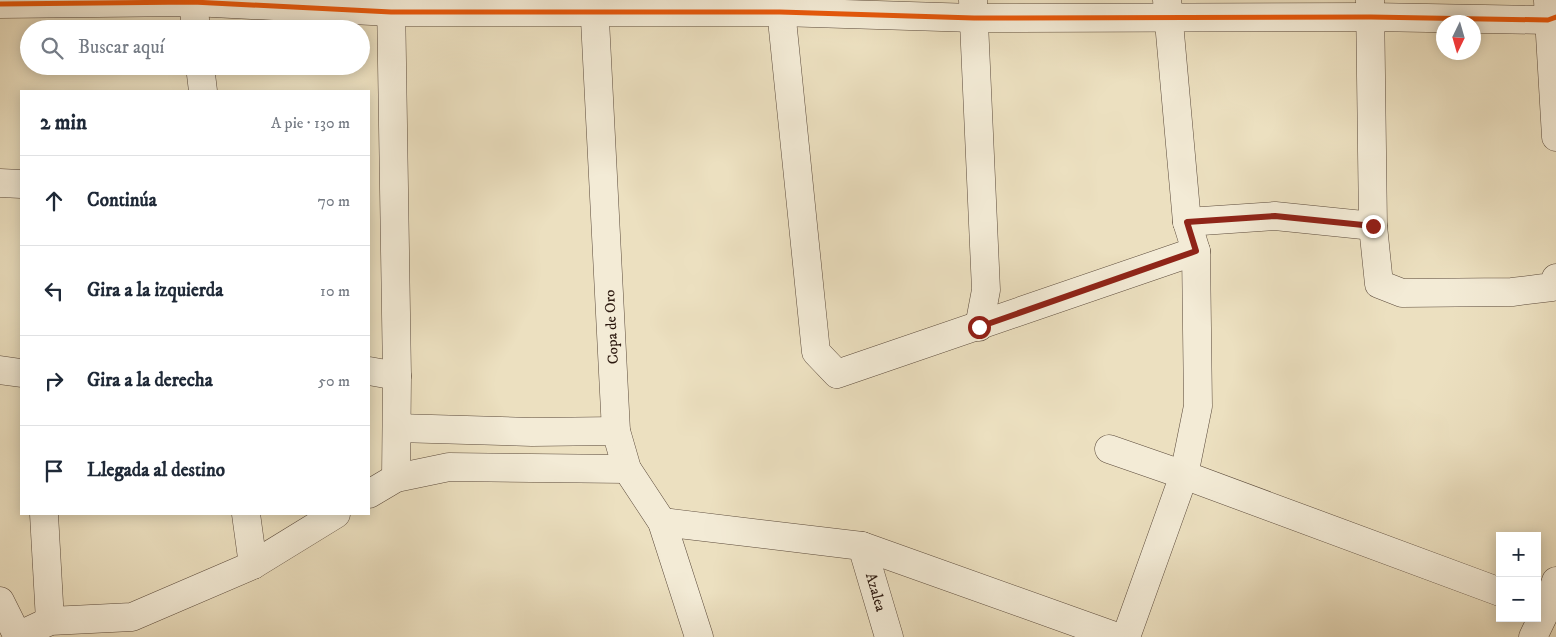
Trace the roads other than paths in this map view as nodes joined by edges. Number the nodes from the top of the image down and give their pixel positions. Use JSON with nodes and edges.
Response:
{"nodes":[{"id":1,"x":193,"y":1,"type":"edge"},
{"id":2,"x":0,"y":4,"type":"edge"},
{"id":3,"x":391,"y":6,"type":"edge"},
{"id":4,"x":594,"y":6,"type":"edge"},
{"id":5,"x":780,"y":6,"type":"edge"},
{"id":6,"x":974,"y":9,"type":"edge"},
{"id":7,"x":1167,"y":9,"type":"edge"},
{"id":8,"x":1371,"y":9,"type":"edge"},
{"id":9,"x":1551,"y":12,"type":"edge"},
{"id":10,"x":195,"y":20,"type":"edge"},
{"id":11,"x":201,"y":75,"type":"edge"},
{"id":12,"x":203,"y":90,"type":"edge"},
{"id":13,"x":1556,"y":137,"type":"edge"},
{"id":14,"x":0,"y":183,"type":"edge"},
{"id":15,"x":20,"y":184,"type":"edge"},
{"id":16,"x":1187,"y":222,"type":"junction"},
{"id":17,"x":1373,"y":226,"type":"junction"},
{"id":18,"x":1196,"y":251,"type":"junction"},
{"id":19,"x":1556,"y":278,"type":"edge"},
{"id":20,"x":979,"y":327,"type":"junction"},
{"id":21,"x":0,"y":370,"type":"edge"},
{"id":22,"x":370,"y":371,"type":"edge"},
{"id":23,"x":20,"y":373,"type":"edge"},
{"id":24,"x":397,"y":376,"type":"junction"},
{"id":25,"x":397,"y":428,"type":"junction"},
{"id":26,"x":616,"y":431,"type":"junction"},
{"id":27,"x":1109,"y":448,"type":"dead end"},
{"id":28,"x":627,"y":469,"type":"junction"},
{"id":29,"x":1184,"y":474,"type":"junction"},
{"id":30,"x":396,"y":478,"type":"junction"},
{"id":31,"x":370,"y":493,"type":"edge"},
{"id":32,"x":44,"y":515,"type":"edge"},
{"id":33,"x":246,"y":515,"type":"edge"},
{"id":34,"x":334,"y":515,"type":"edge"},
{"id":35,"x":662,"y":522,"type":"junction"},
{"id":36,"x":862,"y":546,"type":"junction"},
{"id":37,"x":253,"y":565,"type":"junction"},
{"id":38,"x":1556,"y":581,"type":"edge"},
{"id":39,"x":1496,"y":591,"type":"edge"},
{"id":40,"x":0,"y":601,"type":"edge"},
{"id":41,"x":1546,"y":610,"type":"edge"},
{"id":42,"x":50,"y":620,"type":"junction"},
{"id":43,"x":18,"y":637,"type":"edge"},
{"id":44,"x":699,"y":637,"type":"edge"},
{"id":45,"x":889,"y":637,"type":"edge"},
{"id":46,"x":1117,"y":637,"type":"edge"},
{"id":47,"x":1126,"y":637,"type":"edge"},
{"id":48,"x":1533,"y":637,"type":"edge"}],
"edges":[{"from":1,"to":2,"type":"street"},
{"from":1,"to":3,"type":"street"},
{"from":1,"to":10,"type":"street"},
{"from":3,"to":4,"type":"street"},
{"from":3,"to":24,"type":"street"},
{"from":4,"to":5,"type":"street"},
{"from":4,"to":26,"type":"street","name":"Copa de Oro"},
{"from":5,"to":6,"type":"street"},
{"from":5,"to":20,"type":"street"},
{"from":6,"to":7,"type":"street"},
{"from":6,"to":20,"type":"street"},
{"from":7,"to":8,"type":"street"},
{"from":7,"to":16,"type":"street"},
{"from":8,"to":9,"type":"street"},
{"from":8,"to":17,"type":"street"},
{"from":9,"to":13,"type":"street"},
{"from":11,"to":12,"type":"street"},
{"from":14,"to":15,"type":"street"},
{"from":16,"to":17,"type":"street"},
{"from":16,"to":18,"type":"street"},
{"from":17,"to":19,"type":"street"},
{"from":18,"to":20,"type":"street"},
{"from":18,"to":29,"type":"street"},
{"from":21,"to":23,"type":"street"},
{"from":22,"to":24,"type":"street"},
{"from":24,"to":25,"type":"street"},
{"from":25,"to":26,"type":"street"},
{"from":25,"to":30,"type":"street"},
{"from":26,"to":28,"type":"street","name":"Copa de Oro"},
{"from":27,"to":29,"type":"street"},
{"from":28,"to":30,"type":"street"},
{"from":28,"to":35,"type":"street","name":"Copa de Oro"},
{"from":29,"to":39,"type":"street"},
{"from":29,"to":47,"type":"street"},
{"from":30,"to":31,"type":"street"},
{"from":32,"to":42,"type":"street"},
{"from":33,"to":37,"type":"street"},
{"from":34,"to":37,"type":"street"},
{"from":35,"to":36,"type":"street"},
{"from":35,"to":44,"type":"street","name":"Copa de Oro"},
{"from":36,"to":45,"type":"street","name":"Azalea"},
{"from":36,"to":46,"type":"street"},
{"from":37,"to":42,"type":"street"},
{"from":38,"to":41,"type":"street"},
{"from":40,"to":43,"type":"street"},
{"from":41,"to":48,"type":"street"},
{"from":42,"to":43,"type":"street"}]}
